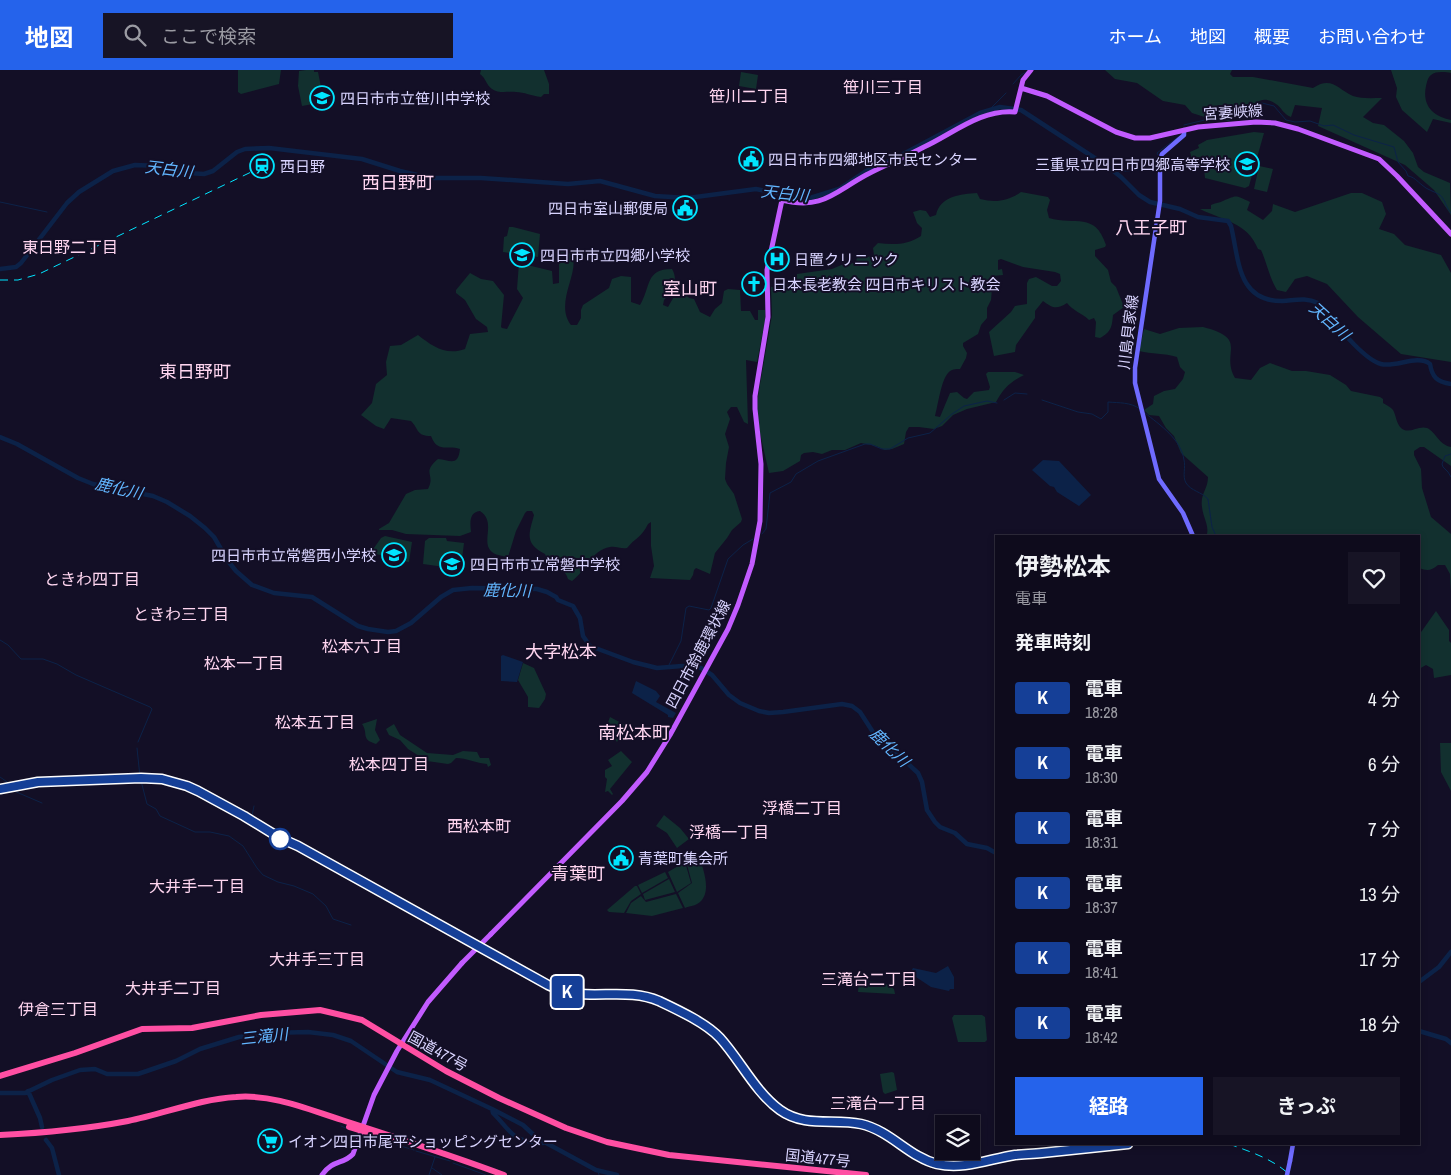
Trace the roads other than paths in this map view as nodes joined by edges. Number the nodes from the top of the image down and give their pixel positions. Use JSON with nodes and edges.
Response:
{"nodes":[{"id":1,"x":1031,"y":70,"type":"edge"},
{"id":2,"x":1021,"y":88,"type":"junction"},
{"id":3,"x":1184,"y":130,"type":"junction"},
{"id":4,"x":1451,"y":234,"type":"edge"},
{"id":5,"x":1193,"y":535,"type":"edge"},
{"id":6,"x":462,"y":963,"type":"junction"},
{"id":7,"x":420,"y":1014,"type":"junction"},
{"id":8,"x":399,"y":1048,"type":"junction"},
{"id":9,"x":0,"y":1076,"type":"edge"},
{"id":10,"x":362,"y":1129,"type":"junction"},
{"id":11,"x":0,"y":1137,"type":"edge"},
{"id":12,"x":1293,"y":1145,"type":"edge"},
{"id":13,"x":322,"y":1175,"type":"edge"},
{"id":14,"x":494,"y":1175,"type":"edge"},
{"id":15,"x":504,"y":1175,"type":"edge"},
{"id":16,"x":866,"y":1175,"type":"edge"},
{"id":17,"x":1287,"y":1175,"type":"edge"}],
"edges":[{"from":1,"to":2,"type":"main road","name":"四日市鈴鹿環状線"},
{"from":2,"to":3,"type":"main road","name":"宮妻峡線"},
{"from":2,"to":6,"type":"main road","name":"四日市鈴鹿環状線","bridge":true},
{"from":3,"to":4,"type":"main road","name":"宮妻峡線"},
{"from":3,"to":5,"type":"main road","name":"川島貝家線"},
{"from":6,"to":7,"type":"main road","name":"四日市鈴鹿環状線"},
{"from":6,"to":7,"type":"main road"},
{"from":7,"to":8,"type":"main road","name":"四日市鈴鹿環状線"},
{"from":8,"to":9,"type":"highway","name":"国道477号"},
{"from":8,"to":10,"type":"main road","name":"四日市鈴鹿環状線"},
{"from":8,"to":16,"type":"highway","name":"国道477号"},
{"from":10,"to":11,"type":"highway"},
{"from":10,"to":13,"type":"main road","name":"四日市鈴鹿環状線"},
{"from":10,"to":14,"type":"highway"},
{"from":10,"to":15,"type":"highway"},
{"from":12,"to":17,"type":"main road","bridge":true}]}
